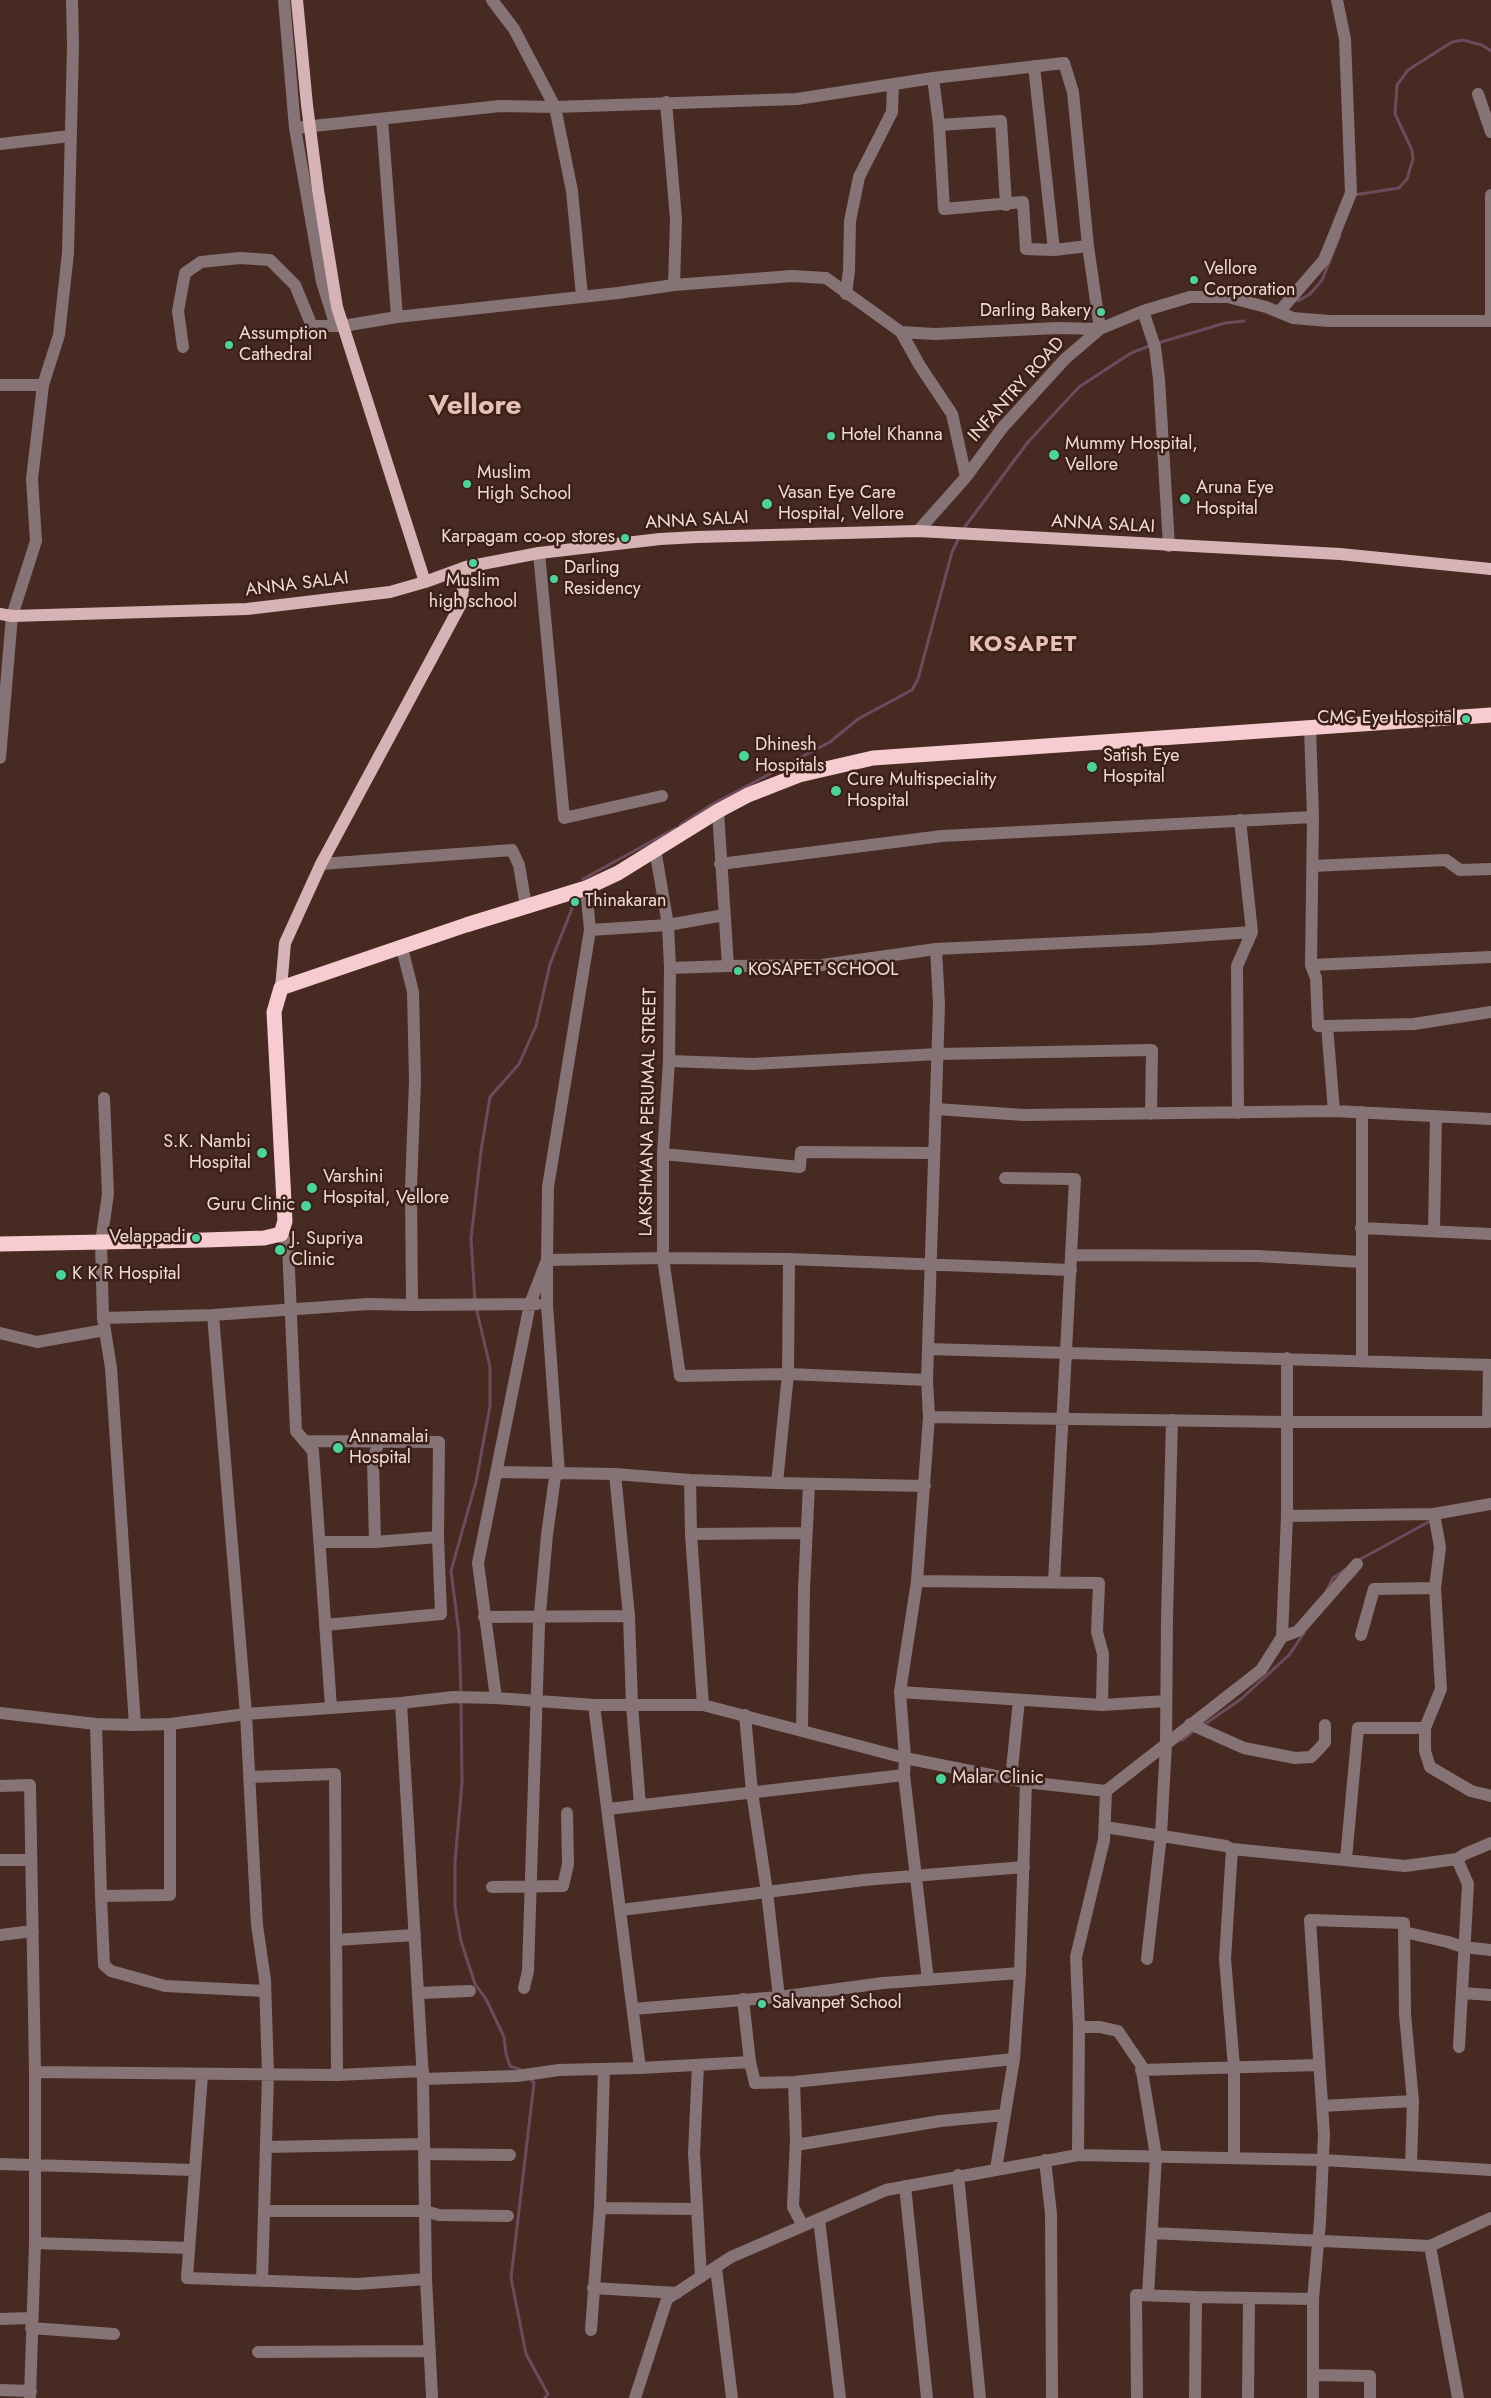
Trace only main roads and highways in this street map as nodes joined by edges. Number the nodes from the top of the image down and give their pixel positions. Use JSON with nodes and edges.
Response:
{"nodes":[{"id":1,"x":297,"y":0,"type":"edge"},
{"id":2,"x":466,"y":567,"type":"junction"},
{"id":3,"x":1491,"y":569,"type":"edge"},
{"id":4,"x":426,"y":582,"type":"junction"},
{"id":5,"x":6,"y":615,"type":"edge"},
{"id":6,"x":1491,"y":715,"type":"edge"},
{"id":7,"x":281,"y":988,"type":"junction"},
{"id":8,"x":0,"y":1244,"type":"edge"}],
"edges":[{"from":1,"to":4,"type":"main road"},
{"from":2,"to":3,"type":"main road","name":"ANNA SALAI"},
{"from":2,"to":4,"type":"main road","name":"ANNA SALAI"},
{"from":2,"to":7,"type":"main road"},
{"from":4,"to":5,"type":"main road","name":"ANNA SALAI"},
{"from":6,"to":7,"type":"highway"},
{"from":7,"to":8,"type":"highway"}]}
